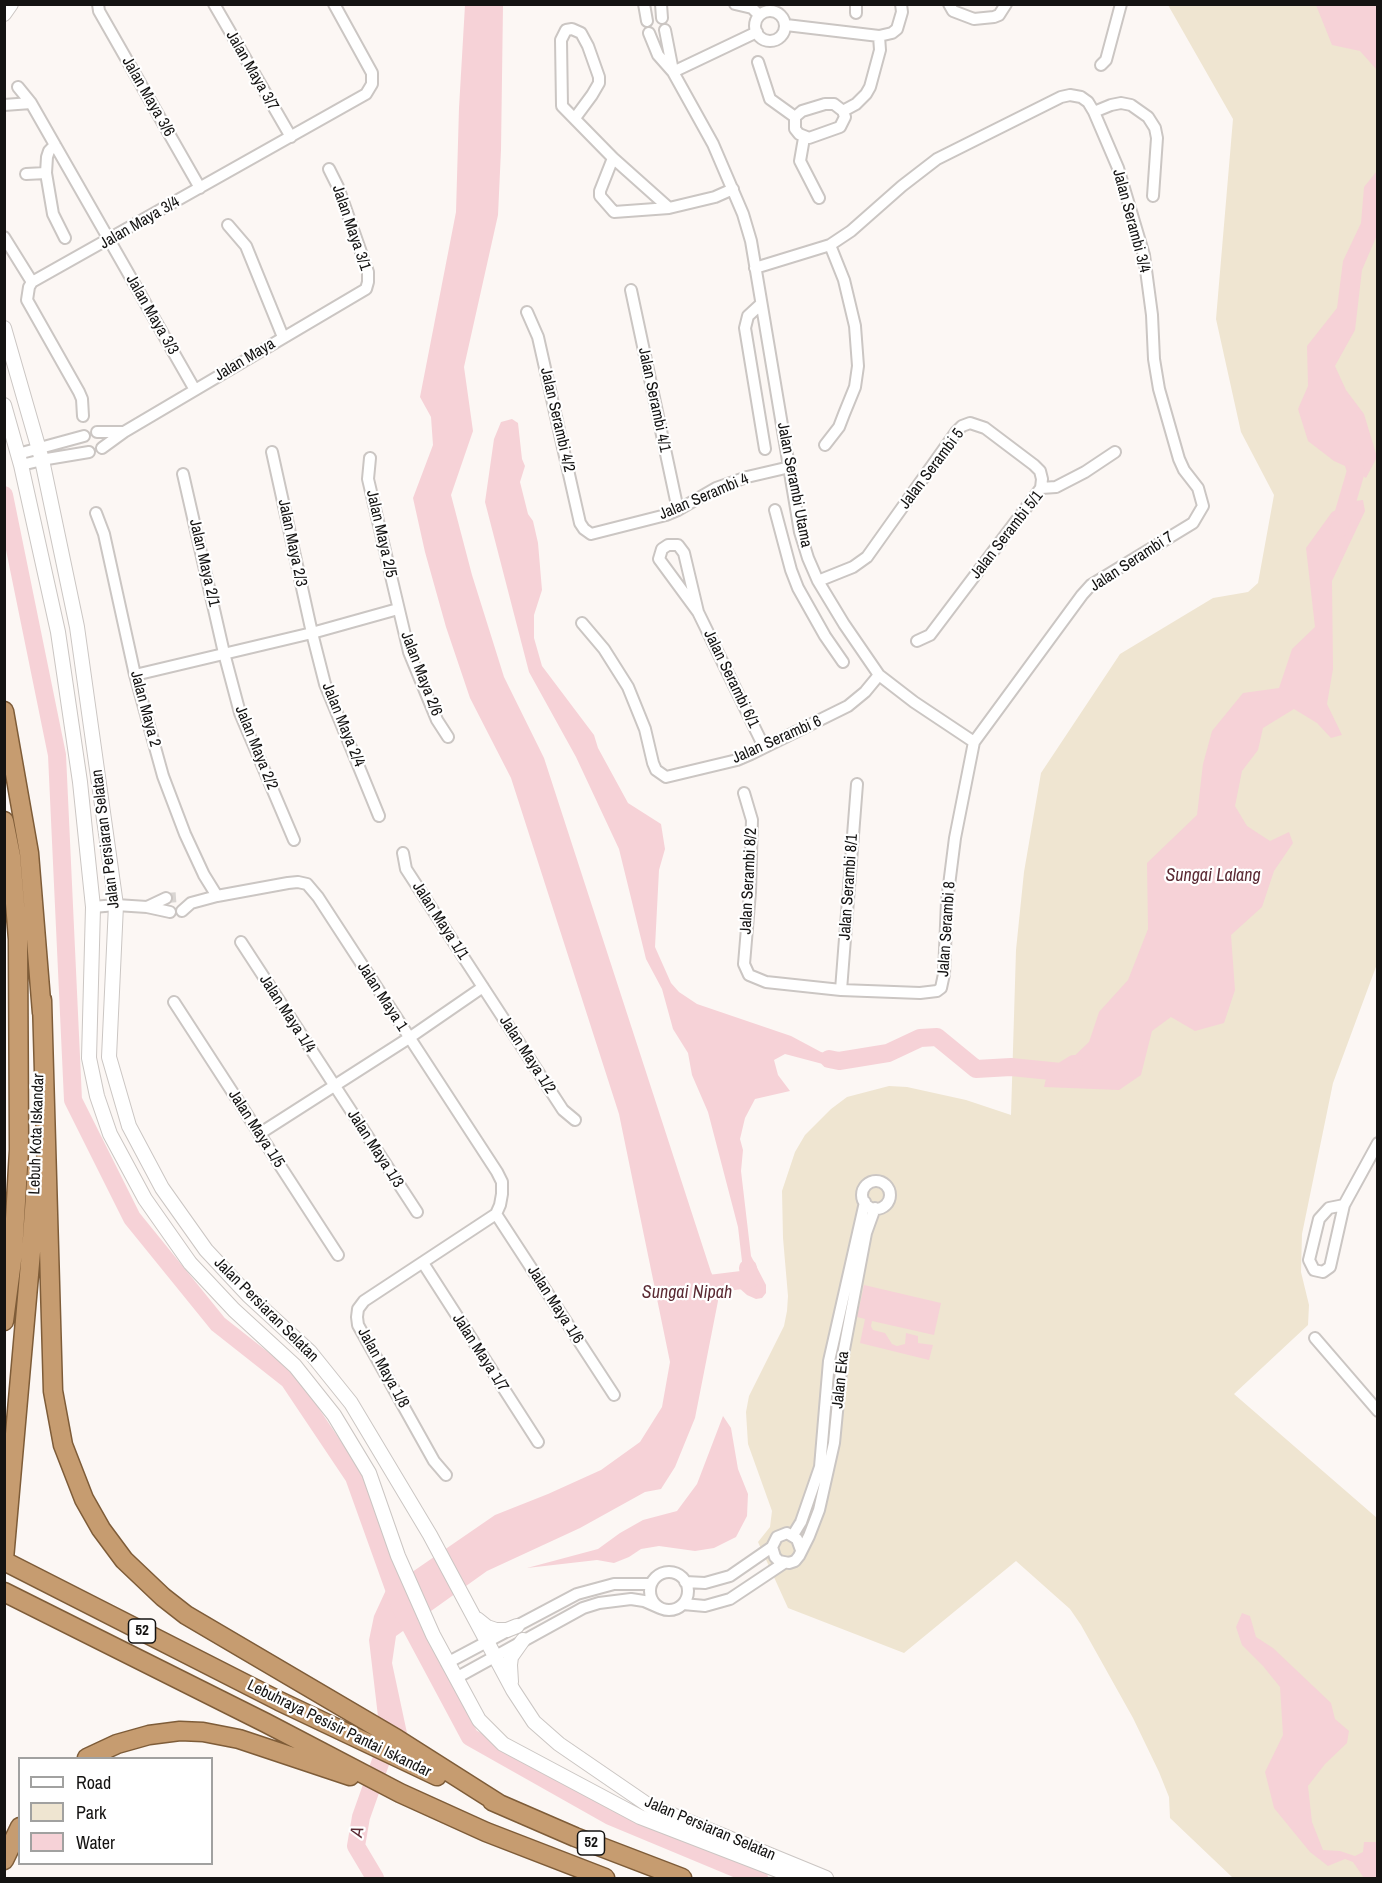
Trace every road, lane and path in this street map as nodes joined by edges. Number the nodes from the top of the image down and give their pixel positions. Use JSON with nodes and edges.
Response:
{"nodes":[{"id":1,"x":11,"y":4,"type":"edge"},
{"id":2,"x":98,"y":4,"type":"edge"},
{"id":3,"x":214,"y":4,"type":"edge"},
{"id":4,"x":334,"y":4,"type":"edge"},
{"id":5,"x":644,"y":4,"type":"edge"},
{"id":6,"x":661,"y":4,"type":"edge"},
{"id":7,"x":735,"y":4,"type":"edge"},
{"id":8,"x":901,"y":4,"type":"edge"},
{"id":9,"x":949,"y":4,"type":"edge"},
{"id":10,"x":1006,"y":4,"type":"edge"},
{"id":11,"x":1121,"y":4,"type":"edge"},
{"id":12,"x":775,"y":8,"type":"edge"},
{"id":13,"x":4,"y":14,"type":"edge"},
{"id":14,"x":759,"y":15,"type":"junction"},
{"id":15,"x":662,"y":18,"type":"dead end"},
{"id":16,"x":647,"y":21,"type":"dead end"},
{"id":17,"x":786,"y":25,"type":"junction"},
{"id":18,"x":665,"y":30,"type":"dead end"},
{"id":19,"x":756,"y":32,"type":"junction"},
{"id":20,"x":649,"y":33,"type":"dead end"},
{"id":21,"x":879,"y":36,"type":"junction"},
{"id":22,"x":758,"y":62,"type":"dead end"},
{"id":23,"x":1101,"y":65,"type":"dead end"},
{"id":24,"x":674,"y":72,"type":"junction"},
{"id":25,"x":18,"y":87,"type":"dead end"},
{"id":26,"x":31,"y":103,"type":"junction"},
{"id":27,"x":4,"y":105,"type":"edge"},
{"id":28,"x":843,"y":111,"type":"junction"},
{"id":29,"x":1094,"y":112,"type":"junction"},
{"id":30,"x":795,"y":117,"type":"junction"},
{"id":31,"x":575,"y":118,"type":"junction"},
{"id":32,"x":291,"y":137,"type":"junction"},
{"id":33,"x":804,"y":138,"type":"junction"},
{"id":34,"x":55,"y":145,"type":"junction"},
{"id":35,"x":613,"y":158,"type":"junction"},
{"id":36,"x":329,"y":169,"type":"dead end"},
{"id":37,"x":46,"y":173,"type":"junction"},
{"id":38,"x":26,"y":174,"type":"dead end"},
{"id":39,"x":200,"y":188,"type":"junction"},
{"id":40,"x":733,"y":189,"type":"junction"},
{"id":41,"x":1153,"y":196,"type":"dead end"},
{"id":42,"x":819,"y":198,"type":"dead end"},
{"id":43,"x":669,"y":208,"type":"junction"},
{"id":44,"x":228,"y":225,"type":"dead end"},
{"id":45,"x":4,"y":237,"type":"edge"},
{"id":46,"x":65,"y":238,"type":"dead end"},
{"id":47,"x":110,"y":240,"type":"junction"},
{"id":48,"x":830,"y":245,"type":"junction"},
{"id":49,"x":755,"y":268,"type":"junction"},
{"id":50,"x":32,"y":282,"type":"junction"},
{"id":51,"x":366,"y":289,"type":"joint"},
{"id":52,"x":631,"y":290,"type":"dead end"},
{"id":53,"x":761,"y":304,"type":"junction"},
{"id":54,"x":527,"y":312,"type":"dead end"},
{"id":55,"x":4,"y":328,"type":"edge"},
{"id":56,"x":283,"y":337,"type":"junction"},
{"id":57,"x":195,"y":390,"type":"junction"},
{"id":58,"x":779,"y":403,"type":"junction"},
{"id":59,"x":4,"y":405,"type":"edge"},
{"id":60,"x":759,"y":408,"type":"junction"},
{"id":61,"x":83,"y":416,"type":"dead end"},
{"id":62,"x":97,"y":432,"type":"dead end"},
{"id":63,"x":124,"y":432,"type":"junction"},
{"id":64,"x":84,"y":436,"type":"dead end"},
{"id":65,"x":825,"y":445,"type":"dead end"},
{"id":66,"x":102,"y":448,"type":"dead end"},
{"id":67,"x":765,"y":449,"type":"dead end"},
{"id":68,"x":89,"y":452,"type":"dead end"},
{"id":69,"x":272,"y":452,"type":"dead end"},
{"id":70,"x":1115,"y":452,"type":"dead end"},
{"id":71,"x":40,"y":454,"type":"junction"},
{"id":72,"x":370,"y":458,"type":"dead end"},
{"id":73,"x":19,"y":460,"type":"junction"},
{"id":74,"x":790,"y":467,"type":"junction"},
{"id":75,"x":1184,"y":470,"type":"joint"},
{"id":76,"x":183,"y":474,"type":"dead end"},
{"id":77,"x":1041,"y":488,"type":"junction"},
{"id":78,"x":678,"y":510,"type":"junction"},
{"id":79,"x":775,"y":510,"type":"dead end"},
{"id":80,"x":96,"y":513,"type":"dead end"},
{"id":81,"x":584,"y":529,"type":"joint"},
{"id":82,"x":800,"y":532,"type":"junction"},
{"id":83,"x":782,"y":538,"type":"junction"},
{"id":84,"x":818,"y":580,"type":"junction"},
{"id":85,"x":398,"y":609,"type":"junction"},
{"id":86,"x":698,"y":612,"type":"junction"},
{"id":87,"x":582,"y":623,"type":"dead end"},
{"id":88,"x":844,"y":624,"type":"junction"},
{"id":89,"x":312,"y":633,"type":"junction"},
{"id":90,"x":825,"y":636,"type":"junction"},
{"id":91,"x":916,"y":641,"type":"dead end"},
{"id":92,"x":224,"y":653,"type":"junction"},
{"id":93,"x":843,"y":662,"type":"dead end"},
{"id":94,"x":135,"y":675,"type":"junction"},
{"id":95,"x":879,"y":675,"type":"junction"},
{"id":96,"x":4,"y":711,"type":"edge"},
{"id":97,"x":448,"y":737,"type":"dead end"},
{"id":98,"x":974,"y":742,"type":"junction"},
{"id":99,"x":764,"y":747,"type":"junction"},
{"id":100,"x":857,"y":784,"type":"dead end"},
{"id":101,"x":744,"y":793,"type":"dead end"},
{"id":102,"x":379,"y":816,"type":"dead end"},
{"id":103,"x":4,"y":821,"type":"edge"},
{"id":104,"x":294,"y":840,"type":"dead end"},
{"id":105,"x":403,"y":854,"type":"dead end"},
{"id":106,"x":180,"y":897,"type":"tunnel mouth"},
{"id":107,"x":217,"y":897,"type":"junction"},
{"id":108,"x":166,"y":898,"type":"tunnel mouth"},
{"id":109,"x":191,"y":903,"type":"junction"},
{"id":110,"x":116,"y":905,"type":"junction"},
{"id":111,"x":147,"y":907,"type":"junction"},
{"id":112,"x":93,"y":908,"type":"junction"},
{"id":113,"x":182,"y":911,"type":"tunnel mouth"},
{"id":114,"x":170,"y":912,"type":"tunnel mouth"},
{"id":115,"x":241,"y":942,"type":"dead end"},
{"id":116,"x":746,"y":970,"type":"joint"},
{"id":117,"x":483,"y":987,"type":"junction"},
{"id":118,"x":841,"y":990,"type":"junction"},
{"id":119,"x":42,"y":1000,"type":"junction"},
{"id":120,"x":174,"y":1002,"type":"dead end"},
{"id":121,"x":409,"y":1038,"type":"junction"},
{"id":122,"x":334,"y":1086,"type":"junction"},
{"id":123,"x":575,"y":1120,"type":"dead end"},
{"id":124,"x":258,"y":1134,"type":"junction"},
{"id":125,"x":1377,"y":1143,"type":"edge"},
{"id":126,"x":865,"y":1202,"type":"junction"},
{"id":127,"x":1344,"y":1205,"type":"junction"},
{"id":128,"x":875,"y":1208,"type":"junction"},
{"id":129,"x":417,"y":1212,"type":"dead end"},
{"id":130,"x":496,"y":1214,"type":"junction"},
{"id":131,"x":338,"y":1255,"type":"dead end"},
{"id":132,"x":423,"y":1263,"type":"junction"},
{"id":133,"x":4,"y":1321,"type":"edge"},
{"id":134,"x":1315,"y":1338,"type":"dead end"},
{"id":135,"x":614,"y":1395,"type":"dead end"},
{"id":136,"x":1377,"y":1411,"type":"edge"},
{"id":137,"x":538,"y":1442,"type":"dead end"},
{"id":138,"x":446,"y":1475,"type":"dead end"},
{"id":139,"x":793,"y":1535,"type":"junction"},
{"id":140,"x":772,"y":1547,"type":"junction"},
{"id":141,"x":801,"y":1550,"type":"junction"},
{"id":142,"x":4,"y":1560,"type":"edge"},
{"id":143,"x":784,"y":1563,"type":"junction"},
{"id":144,"x":685,"y":1582,"type":"junction"},
{"id":145,"x":651,"y":1584,"type":"junction"},
{"id":146,"x":4,"y":1592,"type":"edge"},
{"id":147,"x":683,"y":1604,"type":"junction"},
{"id":148,"x":660,"y":1608,"type":"junction"},
{"id":149,"x":470,"y":1609,"type":"junction"},
{"id":150,"x":517,"y":1626,"type":"junction"},
{"id":151,"x":523,"y":1640,"type":"junction"},
{"id":152,"x":487,"y":1642,"type":"junction"},
{"id":153,"x":495,"y":1656,"type":"junction"},
{"id":154,"x":447,"y":1663,"type":"junction"},
{"id":155,"x":456,"y":1678,"type":"junction"},
{"id":156,"x":513,"y":1690,"type":"junction"},
{"id":157,"x":559,"y":1744,"type":"junction"},
{"id":158,"x":89,"y":1757,"type":"edge"},
{"id":159,"x":548,"y":1766,"type":"junction"},
{"id":160,"x":400,"y":1793,"type":"junction"},
{"id":161,"x":501,"y":1805,"type":"junction"},
{"id":162,"x":18,"y":1831,"type":"edge"},
{"id":163,"x":4,"y":1860,"type":"edge"},
{"id":164,"x":605,"y":1878,"type":"edge"},
{"id":165,"x":682,"y":1878,"type":"edge"},
{"id":166,"x":798,"y":1878,"type":"edge"},
{"id":167,"x":826,"y":1878,"type":"edge"}],
"edges":[{"from":1,"to":13,"type":"street"},
{"from":2,"to":39,"type":"street","name":"Jalan Maya 3/6"},
{"from":3,"to":32,"type":"street","name":"Jalan Maya 3/7"},
{"from":4,"to":32,"type":"street","name":"Jalan Maya 3/4"},
{"from":5,"to":16,"type":"street"},
{"from":6,"to":15,"type":"street"},
{"from":7,"to":14,"type":"street"},
{"from":8,"to":21,"type":"street"},
{"from":9,"to":10,"type":"street"},
{"from":11,"to":23,"type":"street"},
{"from":12,"to":14,"type":"street"},
{"from":12,"to":17,"type":"street"},
{"from":14,"to":19,"type":"street"},
{"from":17,"to":19,"type":"street"},
{"from":17,"to":21,"type":"street"},
{"from":18,"to":24,"type":"street","name":"Jalan Serambi Utama"},
{"from":19,"to":24,"type":"street"},
{"from":20,"to":24,"type":"street","name":"Jalan Serambi Utama"},
{"from":21,"to":28,"type":"street"},
{"from":22,"to":30,"type":"street"},
{"from":24,"to":40,"type":"street","name":"Jalan Serambi Utama"},
{"from":25,"to":26,"type":"street","name":"Jalan Maya 3/3"},
{"from":26,"to":27,"type":"street"},
{"from":26,"to":34,"type":"street","name":"Jalan Maya 3/3"},
{"from":28,"to":30,"type":"street"},
{"from":28,"to":33,"type":"street"},
{"from":29,"to":41,"type":"street","name":"Jalan Serambi 3/4"},
{"from":29,"to":48,"type":"street"},
{"from":29,"to":75,"type":"street","name":"Jalan Serambi 3/4"},
{"from":30,"to":33,"type":"street"},
{"from":31,"to":31,"type":"street"},
{"from":31,"to":35,"type":"street"},
{"from":32,"to":39,"type":"street","name":"Jalan Maya 3/4"},
{"from":33,"to":42,"type":"street"},
{"from":34,"to":37,"type":"street"},
{"from":34,"to":47,"type":"street","name":"Jalan Maya 3/3"},
{"from":35,"to":43,"type":"street"},
{"from":35,"to":43,"type":"street"},
{"from":36,"to":51,"type":"street","name":"Jalan Maya 3/1"},
{"from":37,"to":38,"type":"street"},
{"from":37,"to":46,"type":"street"},
{"from":39,"to":47,"type":"street","name":"Jalan Maya 3/4"},
{"from":40,"to":43,"type":"street"},
{"from":40,"to":49,"type":"street","name":"Jalan Serambi Utama"},
{"from":44,"to":56,"type":"street"},
{"from":45,"to":50,"type":"street"},
{"from":47,"to":50,"type":"street","name":"Jalan Maya 3/4"},
{"from":47,"to":57,"type":"street","name":"Jalan Maya 3/3"},
{"from":48,"to":49,"type":"street"},
{"from":48,"to":65,"type":"street"},
{"from":49,"to":53,"type":"street","name":"Jalan Serambi Utama"},
{"from":50,"to":61,"type":"street"},
{"from":51,"to":56,"type":"street","name":"Jalan Maya"},
{"from":52,"to":78,"type":"street","name":"Jalan Serambi 4/1"},
{"from":53,"to":58,"type":"street","name":"Jalan Serambi Utama"},
{"from":53,"to":60,"type":"street","name":"Jalan Serambi Utama"},
{"from":54,"to":81,"type":"street","name":"Jalan Serambi 4/2"},
{"from":55,"to":71,"type":"street","name":"Jalan Persiaran Selatan"},
{"from":56,"to":57,"type":"street","name":"Jalan Maya"},
{"from":57,"to":63,"type":"street","name":"Jalan Maya"},
{"from":58,"to":60,"type":"street"},
{"from":58,"to":74,"type":"street","name":"Jalan Serambi Utama"},
{"from":59,"to":73,"type":"street","name":"Jalan Persiaran Selatan"},
{"from":60,"to":67,"type":"street","name":"Jalan Serambi Utama"},
{"from":62,"to":63,"type":"street"},
{"from":63,"to":66,"type":"street","name":"Jalan Maya"},
{"from":64,"to":71,"type":"street"},
{"from":68,"to":71,"type":"street"},
{"from":69,"to":89,"type":"street","name":"Jalan Maya 2/3"},
{"from":70,"to":77,"type":"street","name":"Jalan Serambi 5/1"},
{"from":71,"to":73,"type":"street"},
{"from":71,"to":110,"type":"street","name":"Jalan Persiaran Selatan"},
{"from":72,"to":85,"type":"street","name":"Jalan Maya 2/5"},
{"from":73,"to":112,"type":"street","name":"Jalan Persiaran Selatan"},
{"from":74,"to":78,"type":"street","name":"Jalan Serambi 4"},
{"from":74,"to":82,"type":"street","name":"Jalan Serambi Utama"},
{"from":75,"to":98,"type":"street","name":"Jalan Serambi 7"},
{"from":76,"to":92,"type":"street","name":"Jalan Maya 2/1"},
{"from":77,"to":84,"type":"street","name":"Jalan Serambi 5"},
{"from":77,"to":91,"type":"street","name":"Jalan Serambi 5/1"},
{"from":78,"to":81,"type":"street","name":"Jalan Serambi 4"},
{"from":79,"to":83,"type":"street","name":"Jalan Serambi Utama"},
{"from":80,"to":94,"type":"street","name":"Jalan Maya 2"},
{"from":82,"to":83,"type":"street"},
{"from":82,"to":84,"type":"street","name":"Jalan Serambi Utama"},
{"from":83,"to":90,"type":"street","name":"Jalan Serambi Utama"},
{"from":84,"to":88,"type":"street","name":"Jalan Serambi Utama"},
{"from":85,"to":89,"type":"street"},
{"from":85,"to":97,"type":"street","name":"Jalan Maya 2/6"},
{"from":86,"to":86,"type":"street","name":"Jalan Serambi 6/1"},
{"from":86,"to":99,"type":"street","name":"Jalan Serambi 6/1"},
{"from":87,"to":99,"type":"street","name":"Jalan Serambi 6"},
{"from":88,"to":90,"type":"street"},
{"from":88,"to":95,"type":"street","name":"Jalan Serambi Utama"},
{"from":89,"to":92,"type":"street"},
{"from":89,"to":102,"type":"street","name":"Jalan Maya 2/4"},
{"from":90,"to":93,"type":"street","name":"Jalan Serambi Utama"},
{"from":92,"to":94,"type":"street"},
{"from":92,"to":104,"type":"street","name":"Jalan Maya 2/2"},
{"from":94,"to":107,"type":"street","name":"Jalan Maya 2"},
{"from":95,"to":98,"type":"street","name":"Jalan Serambi Utama"},
{"from":95,"to":99,"type":"street","name":"Jalan Serambi 6"},
{"from":96,"to":119,"type":"highway","name":"Lebuh Kota Iskandar"},
{"from":98,"to":118,"type":"street","name":"Jalan Serambi 8"},
{"from":100,"to":118,"type":"street","name":"Jalan Serambi 8/1"},
{"from":101,"to":116,"type":"street","name":"Jalan Serambi 8/2"},
{"from":103,"to":133,"type":"highway","name":"Lebuh Kota Iskandar"},
{"from":105,"to":117,"type":"street","name":"Jalan Maya 1/1"},
{"from":106,"to":109,"type":"street"},
{"from":107,"to":109,"type":"street","name":"Jalan Maya 1"},
{"from":107,"to":121,"type":"street","name":"Jalan Maya 1"},
{"from":108,"to":111,"type":"street"},
{"from":109,"to":113,"type":"street","name":"Jalan Maya 1"},
{"from":110,"to":111,"type":"street"},
{"from":110,"to":112,"type":"street"},
{"from":110,"to":149,"type":"street","name":"Jalan Persiaran Selatan"},
{"from":111,"to":114,"type":"street"},
{"from":112,"to":154,"type":"street","name":"Jalan Persiaran Selatan"},
{"from":115,"to":122,"type":"street","name":"Jalan Maya 1/4"},
{"from":116,"to":118,"type":"street","name":"Jalan Serambi 8"},
{"from":117,"to":121,"type":"street"},
{"from":117,"to":123,"type":"street","name":"Jalan Maya 1/2"},
{"from":119,"to":142,"type":"highway","name":"Lebuh Kota Iskandar"},
{"from":119,"to":161,"type":"highway"},
{"from":120,"to":124,"type":"street","name":"Jalan Maya 1/5"},
{"from":121,"to":122,"type":"street"},
{"from":121,"to":130,"type":"street","name":"Jalan Maya 1"},
{"from":122,"to":124,"type":"street"},
{"from":122,"to":129,"type":"street","name":"Jalan Maya 1/3"},
{"from":124,"to":131,"type":"street","name":"Jalan Maya 1/5"},
{"from":125,"to":127,"type":"street"},
{"from":126,"to":128,"type":"street"},
{"from":126,"to":128,"type":"street","name":"Jalan Eka"},
{"from":126,"to":139,"type":"street","name":"Jalan Eka"},
{"from":127,"to":127,"type":"street"},
{"from":128,"to":141,"type":"street","name":"Jalan Eka"},
{"from":130,"to":132,"type":"street","name":"Jalan Maya 1/8"},
{"from":130,"to":135,"type":"street","name":"Jalan Maya 1/6"},
{"from":132,"to":137,"type":"street","name":"Jalan Maya 1/7"},
{"from":132,"to":138,"type":"street","name":"Jalan Maya 1/8"},
{"from":134,"to":136,"type":"street"},
{"from":139,"to":140,"type":"street"},
{"from":139,"to":141,"type":"street"},
{"from":140,"to":143,"type":"street"},
{"from":140,"to":144,"type":"street"},
{"from":141,"to":143,"type":"street","name":"Jalan Eka"},
{"from":142,"to":161,"type":"highway","name":"Lebuhraya Pesisir Pantai Iskandar","number":"52"},
{"from":143,"to":147,"type":"street","name":"Jalan Eka"},
{"from":144,"to":145,"type":"street"},
{"from":144,"to":147,"type":"street"},
{"from":145,"to":148,"type":"street"},
{"from":145,"to":150,"type":"street"},
{"from":146,"to":160,"type":"highway","name":"Lebuhraya Pesisir Pantai Iskandar","number":"52"},
{"from":147,"to":148,"type":"street","name":"Jalan Eka"},
{"from":148,"to":151,"type":"street","name":"Jalan Eka"},
{"from":149,"to":150,"type":"street"},
{"from":149,"to":152,"type":"street","name":"Jalan Persiaran Selatan"},
{"from":150,"to":152,"type":"street"},
{"from":151,"to":153,"type":"street","name":"Jalan Eka"},
{"from":151,"to":156,"type":"street"},
{"from":152,"to":153,"type":"street","name":"Jalan Persiaran Selatan"},
{"from":152,"to":154,"type":"street"},
{"from":153,"to":155,"type":"street","name":"Jalan Eka"},
{"from":153,"to":156,"type":"street","name":"Jalan Persiaran Selatan"},
{"from":154,"to":155,"type":"street","name":"Jalan Persiaran Selatan"},
{"from":155,"to":159,"type":"street","name":"Jalan Persiaran Selatan"},
{"from":156,"to":157,"type":"street","name":"Jalan Persiaran Selatan"},
{"from":157,"to":159,"type":"street"},
{"from":157,"to":167,"type":"street","name":"Jalan Persiaran Selatan"},
{"from":158,"to":160,"type":"highway"},
{"from":159,"to":166,"type":"street","name":"Jalan Persiaran Selatan"},
{"from":160,"to":164,"type":"highway","name":"Lebuhraya Pesisir Pantai Iskandar","number":"52"},
{"from":161,"to":165,"type":"highway","name":"Lebuhraya Pesisir Pantai Iskandar","number":"52"},
{"from":162,"to":163,"type":"highway"}]}
